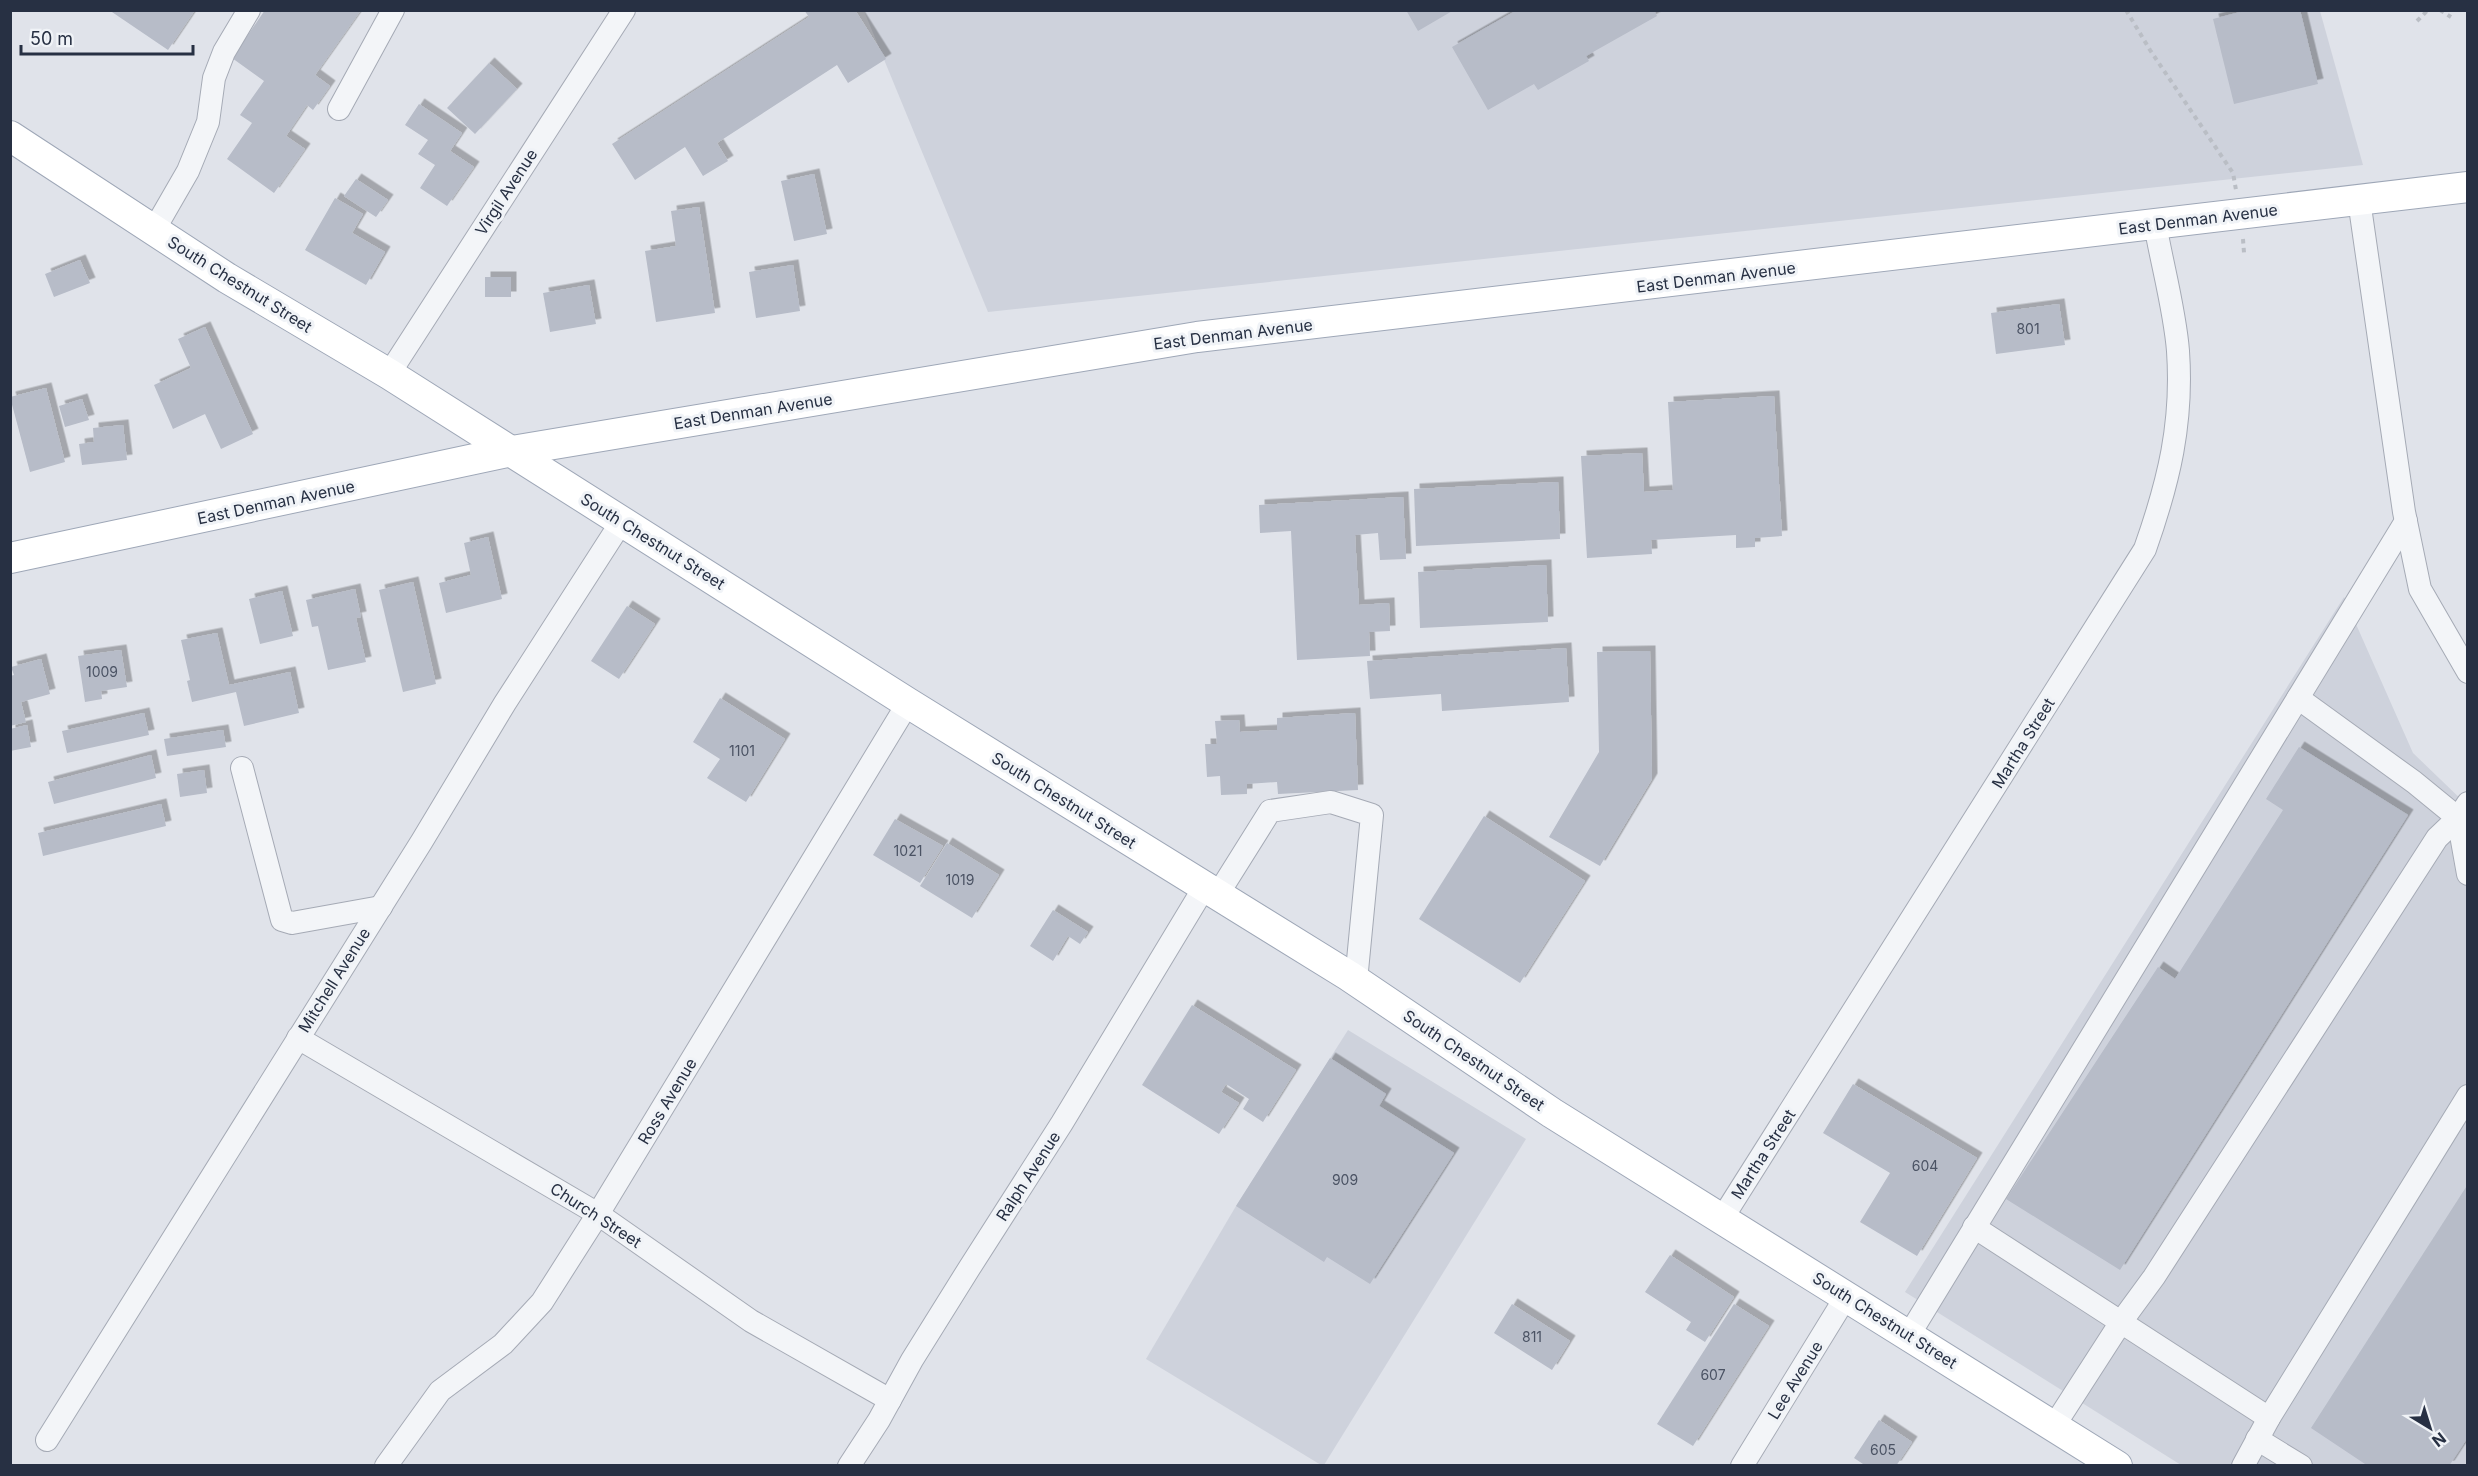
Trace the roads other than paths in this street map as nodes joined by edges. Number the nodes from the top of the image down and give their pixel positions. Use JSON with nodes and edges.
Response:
{"nodes":[{"id":1,"x":249,"y":10,"type":"edge"},
{"id":2,"x":393,"y":10,"type":"edge"},
{"id":3,"x":624,"y":10,"type":"edge"},
{"id":4,"x":339,"y":109,"type":"dead end"},
{"id":5,"x":10,"y":136,"type":"edge"},
{"id":6,"x":2468,"y":187,"type":"edge"},
{"id":7,"x":2359,"y":200,"type":"junction"},
{"id":8,"x":2156,"y":224,"type":"junction"},
{"id":9,"x":154,"y":230,"type":"junction"},
{"id":10,"x":389,"y":374,"type":"junction"},
{"id":11,"x":512,"y":452,"type":"junction"},
{"id":12,"x":622,"y":521,"type":"junction"},
{"id":13,"x":2406,"y":521,"type":"junction"},
{"id":14,"x":10,"y":558,"type":"edge"},
{"id":15,"x":2468,"y":672,"type":"edge"},
{"id":16,"x":2298,"y":698,"type":"junction"},
{"id":17,"x":908,"y":703,"type":"junction"},
{"id":18,"x":242,"y":768,"type":"dead end"},
{"id":19,"x":2463,"y":811,"type":"edge"},
{"id":20,"x":2468,"y":874,"type":"edge"},
{"id":21,"x":1211,"y":890,"type":"junction"},
{"id":22,"x":381,"y":907,"type":"junction"},
{"id":23,"x":1356,"y":981,"type":"junction"},
{"id":24,"x":298,"y":1038,"type":"junction"},
{"id":25,"x":2468,"y":1096,"type":"edge"},
{"id":26,"x":2461,"y":1120,"type":"edge"},
{"id":27,"x":598,"y":1214,"type":"junction"},
{"id":28,"x":1723,"y":1217,"type":"junction"},
{"id":29,"x":1974,"y":1227,"type":"junction"},
{"id":30,"x":1847,"y":1295,"type":"junction"},
{"id":31,"x":2121,"y":1322,"type":"junction"},
{"id":32,"x":1909,"y":1335,"type":"junction"},
{"id":33,"x":890,"y":1400,"type":"junction"},
{"id":34,"x":2269,"y":1418,"type":"junction"},
{"id":35,"x":2055,"y":1426,"type":"junction"},
{"id":36,"x":2257,"y":1439,"type":"junction"},
{"id":37,"x":47,"y":1440,"type":"dead end"},
{"id":38,"x":386,"y":1466,"type":"edge"},
{"id":39,"x":849,"y":1466,"type":"edge"},
{"id":40,"x":1742,"y":1466,"type":"edge"},
{"id":41,"x":2117,"y":1466,"type":"edge"},
{"id":42,"x":2242,"y":1466,"type":"edge"},
{"id":43,"x":2301,"y":1466,"type":"edge"}],
"edges":[{"from":1,"to":9,"type":"street"},
{"from":2,"to":4,"type":"street"},
{"from":3,"to":10,"type":"street","name":"Virgil Avenue"},
{"from":5,"to":9,"type":"main road","name":"South Chestnut Street"},
{"from":6,"to":7,"type":"main road","name":"East Denman Avenue"},
{"from":7,"to":8,"type":"main road","name":"East Denman Avenue"},
{"from":7,"to":13,"type":"street"},
{"from":8,"to":11,"type":"main road","name":"East Denman Avenue"},
{"from":8,"to":28,"type":"street","name":"Martha Street"},
{"from":9,"to":10,"type":"main road","name":"South Chestnut Street"},
{"from":10,"to":11,"type":"main road","name":"South Chestnut Street"},
{"from":11,"to":12,"type":"main road","name":"South Chestnut Street"},
{"from":11,"to":14,"type":"main road","name":"East Denman Avenue"},
{"from":12,"to":17,"type":"main road","name":"South Chestnut Street"},
{"from":12,"to":22,"type":"street","name":"Mitchell Avenue"},
{"from":13,"to":15,"type":"street"},
{"from":13,"to":16,"type":"street"},
{"from":16,"to":19,"type":"street"},
{"from":16,"to":29,"type":"street"},
{"from":17,"to":21,"type":"main road","name":"South Chestnut Street"},
{"from":17,"to":27,"type":"street","name":"Ross Avenue"},
{"from":18,"to":22,"type":"street"},
{"from":19,"to":20,"type":"street"},
{"from":19,"to":31,"type":"street"},
{"from":21,"to":23,"type":"main road","name":"South Chestnut Street"},
{"from":21,"to":23,"type":"street","name":"Ralph Avenue"},
{"from":21,"to":33,"type":"street","name":"Ralph Avenue"},
{"from":22,"to":24,"type":"street","name":"Mitchell Avenue"},
{"from":23,"to":28,"type":"main road","name":"South Chestnut Street"},
{"from":24,"to":27,"type":"street","name":"Church Street"},
{"from":24,"to":37,"type":"street","name":"Mitchell Avenue"},
{"from":25,"to":26,"type":"street"},
{"from":26,"to":34,"type":"street"},
{"from":27,"to":33,"type":"street","name":"Church Street"},
{"from":27,"to":38,"type":"street","name":"Ross Avenue"},
{"from":28,"to":30,"type":"main road","name":"South Chestnut Street"},
{"from":29,"to":31,"type":"street"},
{"from":29,"to":32,"type":"street"},
{"from":30,"to":32,"type":"main road","name":"South Chestnut Street"},
{"from":30,"to":40,"type":"street","name":"Lee Avenue"},
{"from":31,"to":34,"type":"street"},
{"from":31,"to":35,"type":"street"},
{"from":32,"to":35,"type":"main road","name":"South Chestnut Street"},
{"from":33,"to":39,"type":"street","name":"Ralph Avenue"},
{"from":34,"to":36,"type":"street"},
{"from":35,"to":41,"type":"main road","name":"South Chestnut Street"},
{"from":36,"to":42,"type":"street"},
{"from":36,"to":43,"type":"street"}]}
